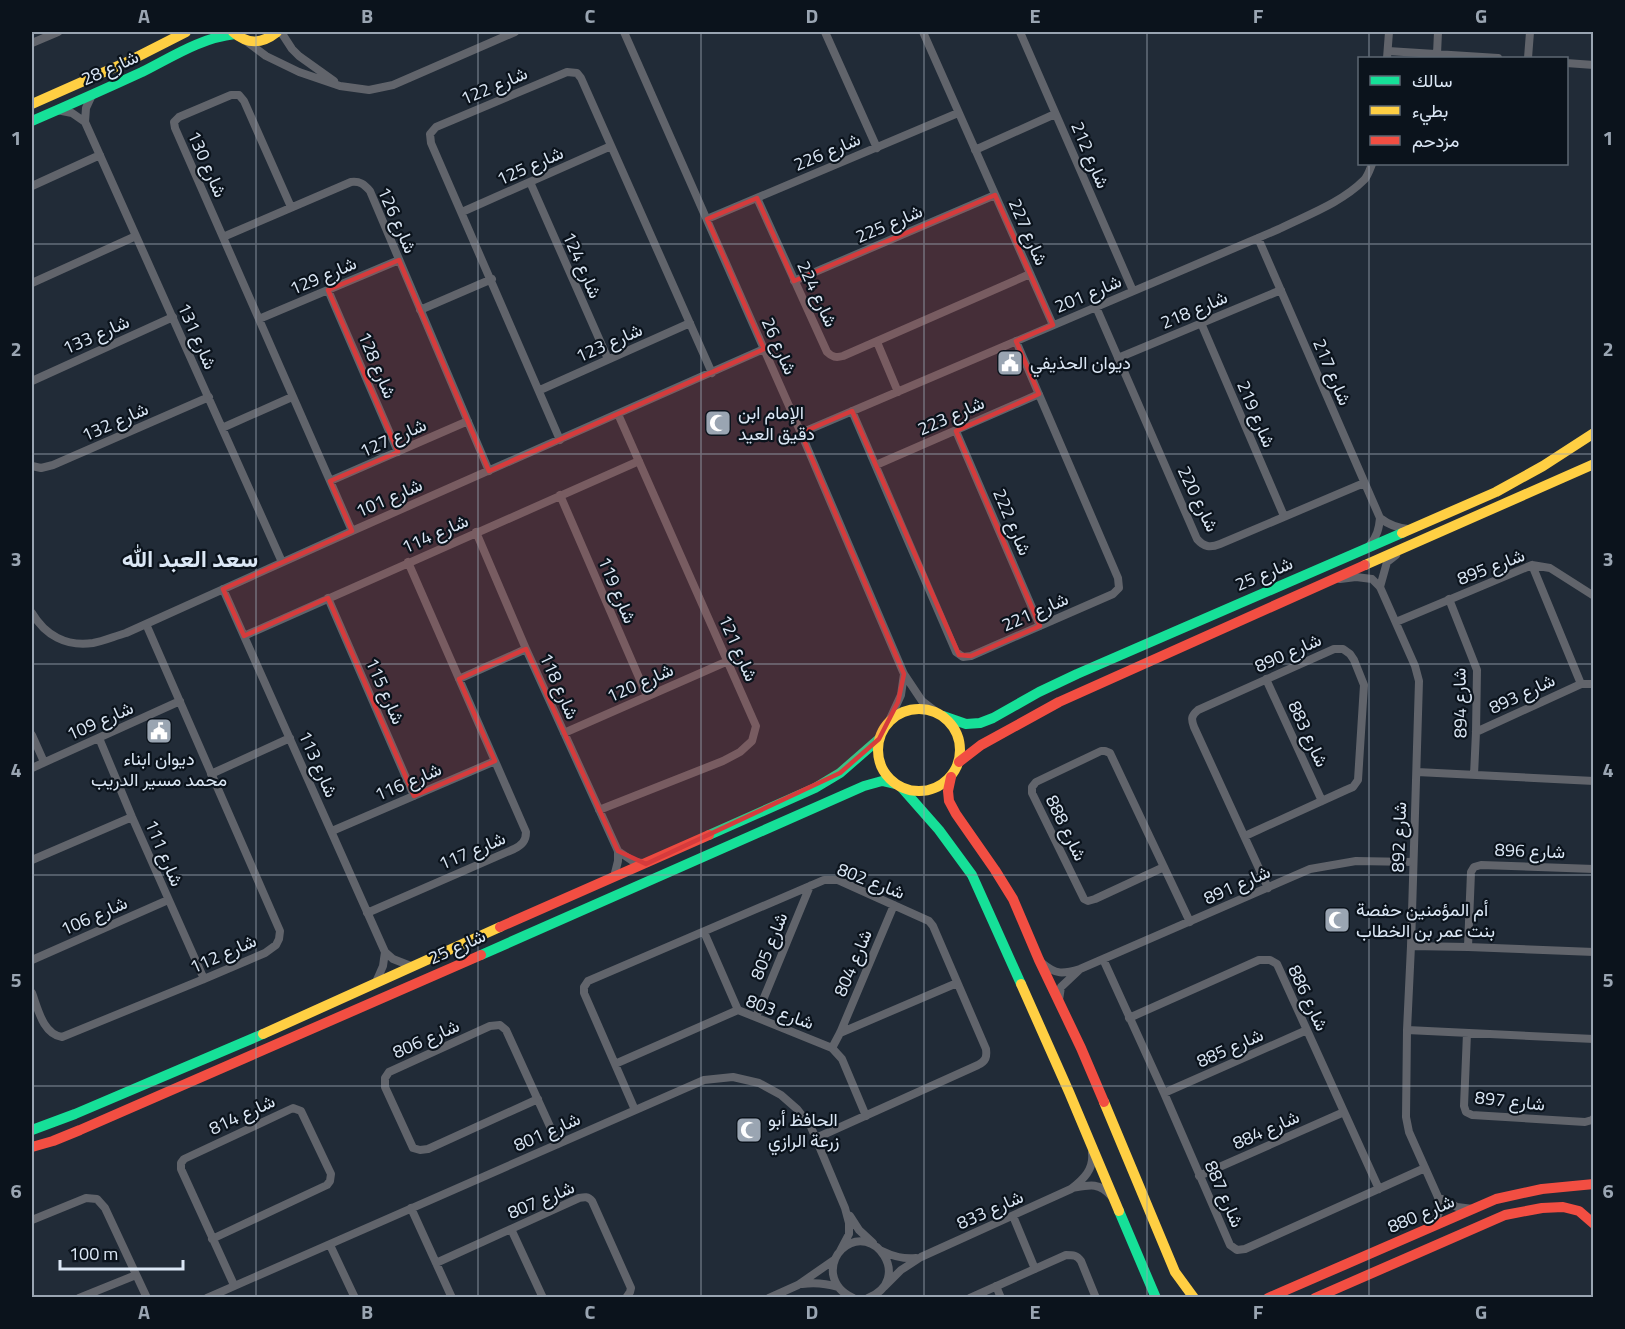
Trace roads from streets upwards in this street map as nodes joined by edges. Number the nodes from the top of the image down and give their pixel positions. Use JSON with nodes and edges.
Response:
{"nodes":[{"id":1,"x":58,"y":32,"type":"edge"},
{"id":2,"x":186,"y":32,"type":"edge"},
{"id":3,"x":279,"y":32,"type":"edge"},
{"id":4,"x":515,"y":32,"type":"edge"},
{"id":5,"x":624,"y":32,"type":"edge"},
{"id":6,"x":825,"y":32,"type":"edge"},
{"id":7,"x":923,"y":32,"type":"edge"},
{"id":8,"x":1020,"y":32,"type":"edge"},
{"id":9,"x":1389,"y":32,"type":"edge"},
{"id":10,"x":1438,"y":32,"type":"edge"},
{"id":11,"x":1530,"y":32,"type":"edge"},
{"id":12,"x":234,"y":33,"type":"edge"},
{"id":13,"x":245,"y":41,"type":"junction"},
{"id":14,"x":32,"y":43,"type":"edge"},
{"id":15,"x":1437,"y":54,"type":"junction"},
{"id":16,"x":1388,"y":55,"type":"edge"},
{"id":17,"x":1483,"y":57,"type":"edge"},
{"id":18,"x":1528,"y":57,"type":"edge"},
{"id":19,"x":1568,"y":63,"type":"edge"},
{"id":20,"x":1593,"y":65,"type":"edge"},
{"id":21,"x":340,"y":86,"type":"junction"},
{"id":22,"x":92,"y":94,"type":"junction"},
{"id":23,"x":32,"y":104,"type":"edge"},
{"id":24,"x":56,"y":110,"type":"junction"},
{"id":25,"x":958,"y":113,"type":"junction"},
{"id":26,"x":1055,"y":114,"type":"junction"},
{"id":27,"x":32,"y":121,"type":"edge"},
{"id":28,"x":85,"y":122,"type":"junction"},
{"id":29,"x":611,"y":146,"type":"junction"},
{"id":30,"x":877,"y":148,"type":"junction"},
{"id":31,"x":975,"y":150,"type":"junction"},
{"id":32,"x":100,"y":156,"type":"junction"},
{"id":33,"x":1372,"y":165,"type":"edge"},
{"id":34,"x":530,"y":182,"type":"junction"},
{"id":35,"x":32,"y":186,"type":"edge"},
{"id":36,"x":995,"y":195,"type":"junction"},
{"id":37,"x":757,"y":198,"type":"junction"},
{"id":38,"x":291,"y":207,"type":"junction"},
{"id":39,"x":462,"y":212,"type":"junction"},
{"id":40,"x":707,"y":219,"type":"junction"},
{"id":41,"x":136,"y":236,"type":"junction"},
{"id":42,"x":223,"y":237,"type":"junction"},
{"id":43,"x":1258,"y":238,"type":"junction"},
{"id":44,"x":399,"y":260,"type":"junction"},
{"id":45,"x":1030,"y":274,"type":"junction"},
{"id":46,"x":492,"y":279,"type":"junction"},
{"id":47,"x":794,"y":281,"type":"junction"},
{"id":48,"x":32,"y":283,"type":"edge"},
{"id":49,"x":328,"y":290,"type":"junction"},
{"id":50,"x":1281,"y":290,"type":"junction"},
{"id":51,"x":1133,"y":291,"type":"junction"},
{"id":52,"x":1096,"y":307,"type":"junction"},
{"id":53,"x":420,"y":309,"type":"junction"},
{"id":54,"x":172,"y":317,"type":"junction"},
{"id":55,"x":259,"y":320,"type":"junction"},
{"id":56,"x":690,"y":323,"type":"junction"},
{"id":57,"x":1201,"y":323,"type":"junction"},
{"id":58,"x":1053,"y":325,"type":"junction"},
{"id":59,"x":1016,"y":341,"type":"junction"},
{"id":60,"x":877,"y":342,"type":"junction"},
{"id":61,"x":764,"y":349,"type":"junction"},
{"id":62,"x":1118,"y":358,"type":"junction"},
{"id":63,"x":608,"y":359,"type":"junction"},
{"id":64,"x":712,"y":372,"type":"junction"},
{"id":65,"x":32,"y":381,"type":"edge"},
{"id":66,"x":540,"y":390,"type":"junction"},
{"id":67,"x":898,"y":392,"type":"junction"},
{"id":68,"x":1039,"y":394,"type":"junction"},
{"id":69,"x":209,"y":397,"type":"junction"},
{"id":70,"x":292,"y":397,"type":"junction"},
{"id":71,"x":852,"y":411,"type":"junction"},
{"id":72,"x":618,"y":414,"type":"junction"},
{"id":73,"x":468,"y":421,"type":"junction"},
{"id":74,"x":222,"y":428,"type":"junction"},
{"id":75,"x":956,"y":431,"type":"junction"},
{"id":76,"x":801,"y":433,"type":"junction"},
{"id":77,"x":1593,"y":433,"type":"edge"},
{"id":78,"x":560,"y":440,"type":"junction"},
{"id":79,"x":398,"y":452,"type":"junction"},
{"id":80,"x":639,"y":461,"type":"junction"},
{"id":81,"x":1593,"y":464,"type":"edge"},
{"id":82,"x":876,"y":465,"type":"junction"},
{"id":83,"x":32,"y":466,"type":"edge"},
{"id":84,"x":489,"y":471,"type":"junction"},
{"id":85,"x":330,"y":481,"type":"junction"},
{"id":86,"x":1364,"y":483,"type":"junction"},
{"id":87,"x":560,"y":495,"type":"junction"},
{"id":88,"x":1284,"y":516,"type":"junction"},
{"id":89,"x":1380,"y":518,"type":"junction"},
{"id":90,"x":1408,"y":529,"type":"junction"},
{"id":91,"x":352,"y":531,"type":"junction"},
{"id":92,"x":476,"y":532,"type":"junction"},
{"id":93,"x":1369,"y":546,"type":"junction"},
{"id":94,"x":1404,"y":548,"type":"junction"},
{"id":95,"x":282,"y":562,"type":"junction"},
{"id":96,"x":408,"y":562,"type":"junction"},
{"id":97,"x":1532,"y":565,"type":"junction"},
{"id":98,"x":1332,"y":582,"type":"junction"},
{"id":99,"x":1380,"y":587,"type":"junction"},
{"id":100,"x":224,"y":589,"type":"junction"},
{"id":101,"x":1593,"y":596,"type":"edge"},
{"id":102,"x":328,"y":598,"type":"junction"},
{"id":103,"x":1449,"y":599,"type":"junction"},
{"id":104,"x":32,"y":613,"type":"edge"},
{"id":105,"x":1196,"y":622,"type":"junction"},
{"id":106,"x":1396,"y":622,"type":"junction"},
{"id":107,"x":146,"y":624,"type":"junction"},
{"id":108,"x":1040,"y":626,"type":"junction"},
{"id":109,"x":244,"y":636,"type":"junction"},
{"id":110,"x":526,"y":649,"type":"junction"},
{"id":111,"x":728,"y":661,"type":"junction"},
{"id":112,"x":904,"y":674,"type":"junction"},
{"id":113,"x":1120,"y":674,"type":"junction"},
{"id":114,"x":459,"y":679,"type":"junction"},
{"id":115,"x":1266,"y":679,"type":"junction"},
{"id":116,"x":1581,"y":684,"type":"junction"},
{"id":117,"x":1593,"y":684,"type":"edge"},
{"id":118,"x":647,"y":696,"type":"junction"},
{"id":119,"x":180,"y":701,"type":"junction"},
{"id":120,"x":939,"y":713,"type":"junction"},
{"id":121,"x":889,"y":721,"type":"junction"},
{"id":122,"x":1476,"y":732,"type":"junction"},
{"id":123,"x":564,"y":733,"type":"junction"},
{"id":124,"x":32,"y":735,"type":"edge"},
{"id":125,"x":99,"y":738,"type":"junction"},
{"id":126,"x":290,"y":738,"type":"junction"},
{"id":127,"x":879,"y":739,"type":"junction"},
{"id":128,"x":495,"y":761,"type":"junction"},
{"id":129,"x":44,"y":762,"type":"junction"},
{"id":130,"x":959,"y":762,"type":"junction"},
{"id":131,"x":32,"y":768,"type":"edge"},
{"id":132,"x":1416,"y":772,"type":"junction"},
{"id":133,"x":211,"y":774,"type":"junction"},
{"id":134,"x":1474,"y":775,"type":"junction"},
{"id":135,"x":951,"y":777,"type":"junction"},
{"id":136,"x":1593,"y":781,"type":"edge"},
{"id":137,"x":899,"y":786,"type":"junction"},
{"id":138,"x":414,"y":796,"type":"junction"},
{"id":139,"x":1322,"y":801,"type":"junction"},
{"id":140,"x":599,"y":810,"type":"junction"},
{"id":141,"x":132,"y":816,"type":"junction"},
{"id":142,"x":332,"y":831,"type":"junction"},
{"id":143,"x":1245,"y":836,"type":"junction"},
{"id":144,"x":618,"y":851,"type":"junction"},
{"id":145,"x":32,"y":860,"type":"edge"},
{"id":146,"x":1413,"y":862,"type":"junction"},
{"id":147,"x":645,"y":864,"type":"junction"},
{"id":148,"x":1164,"y":867,"type":"junction"},
{"id":149,"x":1593,"y":869,"type":"edge"},
{"id":150,"x":614,"y":877,"type":"junction"},
{"id":151,"x":810,"y":886,"type":"junction"},
{"id":152,"x":1268,"y":888,"type":"junction"},
{"id":153,"x":168,"y":900,"type":"junction"},
{"id":154,"x":894,"y":905,"type":"junction"},
{"id":155,"x":367,"y":913,"type":"junction"},
{"id":156,"x":1190,"y":922,"type":"junction"},
{"id":157,"x":704,"y":932,"type":"junction"},
{"id":158,"x":1411,"y":946,"type":"junction"},
{"id":159,"x":1468,"y":947,"type":"junction"},
{"id":160,"x":385,"y":952,"type":"junction"},
{"id":161,"x":1593,"y":952,"type":"edge"},
{"id":162,"x":1103,"y":959,"type":"junction"},
{"id":163,"x":32,"y":960,"type":"edge"},
{"id":164,"x":1039,"y":960,"type":"junction"},
{"id":165,"x":411,"y":966,"type":"junction"},
{"id":166,"x":1080,"y":969,"type":"junction"},
{"id":167,"x":204,"y":979,"type":"junction"},
{"id":168,"x":376,"y":982,"type":"junction"},
{"id":169,"x":957,"y":983,"type":"junction"},
{"id":170,"x":32,"y":993,"type":"edge"},
{"id":171,"x":1059,"y":1000,"type":"junction"},
{"id":172,"x":738,"y":1010,"type":"junction"},
{"id":173,"x":304,"y":1014,"type":"junction"},
{"id":174,"x":756,"y":1017,"type":"junction"},
{"id":175,"x":1129,"y":1018,"type":"junction"},
{"id":176,"x":310,"y":1030,"type":"junction"},
{"id":177,"x":1307,"y":1030,"type":"junction"},
{"id":178,"x":1407,"y":1030,"type":"junction"},
{"id":179,"x":840,"y":1033,"type":"junction"},
{"id":180,"x":1467,"y":1033,"type":"junction"},
{"id":181,"x":1593,"y":1039,"type":"edge"},
{"id":182,"x":832,"y":1048,"type":"junction"},
{"id":183,"x":615,"y":1064,"type":"junction"},
{"id":184,"x":1164,"y":1093,"type":"junction"},
{"id":185,"x":537,"y":1099,"type":"junction"},
{"id":186,"x":635,"y":1110,"type":"junction"},
{"id":187,"x":1344,"y":1112,"type":"junction"},
{"id":188,"x":866,"y":1116,"type":"junction"},
{"id":189,"x":1593,"y":1118,"type":"edge"},
{"id":190,"x":32,"y":1130,"type":"edge"},
{"id":191,"x":816,"y":1138,"type":"junction"},
{"id":192,"x":1090,"y":1142,"type":"junction"},
{"id":193,"x":558,"y":1144,"type":"junction"},
{"id":194,"x":32,"y":1147,"type":"edge"},
{"id":195,"x":1425,"y":1168,"type":"junction"},
{"id":196,"x":1200,"y":1176,"type":"junction"},
{"id":197,"x":1593,"y":1185,"type":"edge"},
{"id":198,"x":1071,"y":1189,"type":"junction"},
{"id":199,"x":1379,"y":1190,"type":"junction"},
{"id":200,"x":1438,"y":1197,"type":"junction"},
{"id":201,"x":1115,"y":1201,"type":"junction"},
{"id":202,"x":411,"y":1208,"type":"junction"},
{"id":203,"x":846,"y":1208,"type":"junction"},
{"id":204,"x":1473,"y":1209,"type":"junction"},
{"id":205,"x":1013,"y":1216,"type":"junction"},
{"id":206,"x":32,"y":1220,"type":"edge"},
{"id":207,"x":1593,"y":1224,"type":"edge"},
{"id":208,"x":511,"y":1229,"type":"junction"},
{"id":209,"x":1426,"y":1229,"type":"junction"},
{"id":210,"x":212,"y":1239,"type":"junction"},
{"id":211,"x":330,"y":1245,"type":"junction"},
{"id":212,"x":879,"y":1248,"type":"junction"},
{"id":213,"x":840,"y":1251,"type":"junction"},
{"id":214,"x":921,"y":1257,"type":"junction"},
{"id":215,"x":834,"y":1260,"type":"junction"},
{"id":216,"x":436,"y":1263,"type":"junction"},
{"id":217,"x":1035,"y":1269,"type":"junction"},
{"id":218,"x":136,"y":1275,"type":"junction"},
{"id":219,"x":798,"y":1285,"type":"junction"},
{"id":220,"x":234,"y":1286,"type":"junction"},
{"id":221,"x":996,"y":1286,"type":"junction"},
{"id":222,"x":838,"y":1287,"type":"junction"},
{"id":223,"x":884,"y":1287,"type":"junction"},
{"id":224,"x":354,"y":1297,"type":"edge"},
{"id":225,"x":79,"y":1298,"type":"edge"},
{"id":226,"x":147,"y":1298,"type":"edge"},
{"id":227,"x":207,"y":1298,"type":"edge"},
{"id":228,"x":452,"y":1298,"type":"edge"},
{"id":229,"x":543,"y":1298,"type":"edge"},
{"id":230,"x":626,"y":1298,"type":"edge"},
{"id":231,"x":769,"y":1298,"type":"edge"},
{"id":232,"x":853,"y":1298,"type":"edge"},
{"id":233,"x":868,"y":1298,"type":"edge"},
{"id":234,"x":970,"y":1298,"type":"edge"},
{"id":235,"x":1001,"y":1298,"type":"edge"},
{"id":236,"x":1096,"y":1298,"type":"edge"},
{"id":237,"x":1156,"y":1298,"type":"edge"},
{"id":238,"x":1194,"y":1298,"type":"edge"},
{"id":239,"x":1268,"y":1298,"type":"edge"},
{"id":240,"x":1315,"y":1298,"type":"edge"}],
"edges":[{"from":1,"to":14,"type":"street"},
{"from":2,"to":23,"type":"street","name":"شارع 28"},
{"from":3,"to":13,"type":"street"},
{"from":3,"to":21,"type":"street"},
{"from":4,"to":21,"type":"street"},
{"from":5,"to":40,"type":"street","name":"شارع 26"},
{"from":6,"to":30,"type":"street"},
{"from":7,"to":25,"type":"street","name":"شارع 227"},
{"from":8,"to":26,"type":"street","name":"شارع 212"},
{"from":9,"to":16,"type":"street"},
{"from":10,"to":15,"type":"street"},
{"from":11,"to":18,"type":"street"},
{"from":12,"to":13,"type":"street"},
{"from":12,"to":22,"type":"street","name":"شارع 28"},
{"from":13,"to":21,"type":"street"},
{"from":15,"to":16,"type":"street"},
{"from":15,"to":17,"type":"street"},
{"from":19,"to":20,"type":"street"},
{"from":22,"to":24,"type":"street","name":"شارع 28"},
{"from":22,"to":28,"type":"street"},
{"from":24,"to":27,"type":"street","name":"شارع 28"},
{"from":24,"to":28,"type":"street"},
{"from":25,"to":30,"type":"street","name":"شارع 226"},
{"from":25,"to":31,"type":"street","name":"شارع 227"},
{"from":26,"to":31,"type":"street"},
{"from":26,"to":51,"type":"street","name":"شارع 212"},
{"from":28,"to":32,"type":"street","name":"شارع 131"},
{"from":29,"to":34,"type":"street","name":"شارع 125"},
{"from":29,"to":39,"type":"street","name":"شارع 122"},
{"from":29,"to":56,"type":"street","name":"شارع 122"},
{"from":30,"to":37,"type":"street","name":"شارع 226"},
{"from":31,"to":36,"type":"street","name":"شارع 227"},
{"from":32,"to":35,"type":"street"},
{"from":32,"to":41,"type":"street","name":"شارع 131"},
{"from":33,"to":43,"type":"street","name":"شارع 201"},
{"from":34,"to":39,"type":"street","name":"شارع 125"},
{"from":34,"to":63,"type":"street","name":"شارع 124"},
{"from":36,"to":45,"type":"street","name":"شارع 227"},
{"from":36,"to":47,"type":"street","name":"شارع 225"},
{"from":37,"to":40,"type":"street","name":"شارع 226"},
{"from":37,"to":47,"type":"street","name":"شارع 224"},
{"from":38,"to":42,"type":"street","name":"شارع 126"},
{"from":38,"to":42,"type":"street","name":"شارع 130"},
{"from":38,"to":44,"type":"street","name":"شارع 126"},
{"from":39,"to":46,"type":"street","name":"شارع 122"},
{"from":40,"to":61,"type":"street","name":"شارع 26"},
{"from":41,"to":48,"type":"street"},
{"from":41,"to":54,"type":"street","name":"شارع 131"},
{"from":42,"to":55,"type":"street","name":"شارع 130"},
{"from":43,"to":50,"type":"street","name":"شارع 217"},
{"from":43,"to":51,"type":"street","name":"شارع 201"},
{"from":44,"to":49,"type":"street","name":"شارع 129"},
{"from":44,"to":53,"type":"street","name":"شارع 126"},
{"from":45,"to":58,"type":"street","name":"شارع 227"},
{"from":45,"to":60,"type":"street","name":"شارع 224"},
{"from":46,"to":53,"type":"street"},
{"from":46,"to":66,"type":"street","name":"شارع 122"},
{"from":47,"to":60,"type":"street","name":"شارع 224"},
{"from":49,"to":55,"type":"street","name":"شارع 129"},
{"from":49,"to":79,"type":"street","name":"شارع 128"},
{"from":50,"to":57,"type":"street","name":"شارع 218"},
{"from":50,"to":86,"type":"street","name":"شارع 217"},
{"from":51,"to":52,"type":"street","name":"شارع 201"},
{"from":52,"to":58,"type":"street","name":"شارع 201"},
{"from":52,"to":62,"type":"street","name":"شارع 220"},
{"from":53,"to":73,"type":"street","name":"شارع 126"},
{"from":54,"to":65,"type":"street","name":"شارع 133"},
{"from":54,"to":69,"type":"street","name":"شارع 131"},
{"from":55,"to":70,"type":"street","name":"شارع 130"},
{"from":56,"to":63,"type":"street","name":"شارع 123"},
{"from":56,"to":64,"type":"street","name":"شارع 122"},
{"from":57,"to":62,"type":"street","name":"شارع 218"},
{"from":57,"to":88,"type":"street","name":"شارع 219"},
{"from":58,"to":59,"type":"street","name":"شارع 201"},
{"from":59,"to":67,"type":"street","name":"شارع 201"},
{"from":59,"to":68,"type":"street","name":"شارع 221"},
{"from":60,"to":67,"type":"street"},
{"from":61,"to":64,"type":"street","name":"شارع 101"},
{"from":61,"to":76,"type":"street","name":"شارع 26"},
{"from":62,"to":88,"type":"street","name":"شارع 220"},
{"from":63,"to":66,"type":"street","name":"شارع 123"},
{"from":64,"to":72,"type":"street","name":"شارع 101"},
{"from":66,"to":78,"type":"street","name":"شارع 122"},
{"from":67,"to":71,"type":"street","name":"شارع 201"},
{"from":68,"to":75,"type":"street","name":"شارع 223"},
{"from":68,"to":108,"type":"street","name":"شارع 221"},
{"from":69,"to":74,"type":"street","name":"شارع 131"},
{"from":69,"to":83,"type":"street","name":"شارع 132"},
{"from":70,"to":74,"type":"street"},
{"from":70,"to":85,"type":"street","name":"شارع 130"},
{"from":71,"to":76,"type":"street","name":"شارع 201"},
{"from":71,"to":82,"type":"street","name":"شارع 221"},
{"from":72,"to":78,"type":"street","name":"شارع 101"},
{"from":72,"to":80,"type":"street","name":"شارع 121"},
{"from":73,"to":79,"type":"street","name":"شارع 127"},
{"from":73,"to":84,"type":"street","name":"شارع 126"},
{"from":74,"to":95,"type":"street","name":"شارع 131"},
{"from":75,"to":82,"type":"street","name":"شارع 223"},
{"from":75,"to":108,"type":"street","name":"شارع 222"},
{"from":76,"to":112,"type":"street","name":"شارع 26"},
{"from":77,"to":90,"type":"street","name":"شارع 25"},
{"from":78,"to":84,"type":"street","name":"شارع 101"},
{"from":79,"to":85,"type":"street","name":"شارع 127"},
{"from":80,"to":87,"type":"street","name":"شارع 114"},
{"from":80,"to":111,"type":"street","name":"شارع 121"},
{"from":81,"to":94,"type":"street","name":"شارع 25"},
{"from":82,"to":108,"type":"street","name":"شارع 221"},
{"from":84,"to":91,"type":"street","name":"شارع 101"},
{"from":85,"to":91,"type":"street","name":"شارع 130"},
{"from":86,"to":88,"type":"street","name":"شارع 220"},
{"from":86,"to":89,"type":"street","name":"شارع 217"},
{"from":87,"to":92,"type":"street","name":"شارع 114"},
{"from":87,"to":118,"type":"street","name":"شارع 119"},
{"from":89,"to":90,"type":"street"},
{"from":89,"to":93,"type":"street"},
{"from":90,"to":93,"type":"street","name":"شارع 25"},
{"from":91,"to":95,"type":"street","name":"شارع 101"},
{"from":92,"to":96,"type":"street","name":"شارع 114"},
{"from":92,"to":110,"type":"street","name":"شارع 118"},
{"from":93,"to":98,"type":"street"},
{"from":93,"to":105,"type":"street","name":"شارع 25"},
{"from":94,"to":98,"type":"street","name":"شارع 25"},
{"from":94,"to":99,"type":"street"},
{"from":95,"to":100,"type":"street","name":"شارع 101"},
{"from":96,"to":102,"type":"street","name":"شارع 114"},
{"from":96,"to":114,"type":"street","name":"شارع 117"},
{"from":97,"to":101,"type":"street","name":"شارع 895"},
{"from":97,"to":103,"type":"street","name":"شارع 895"},
{"from":97,"to":116,"type":"street","name":"شارع 893"},
{"from":98,"to":99,"type":"street"},
{"from":98,"to":113,"type":"street","name":"شارع 25"},
{"from":99,"to":106,"type":"street","name":"شارع 892"},
{"from":100,"to":107,"type":"street","name":"شارع 101"},
{"from":100,"to":109,"type":"street","name":"شارع 113"},
{"from":102,"to":109,"type":"street","name":"شارع 114"},
{"from":102,"to":138,"type":"street","name":"شارع 115"},
{"from":103,"to":106,"type":"street","name":"شارع 895"},
{"from":103,"to":122,"type":"street","name":"شارع 894"},
{"from":104,"to":107,"type":"street","name":"شارع 101"},
{"from":105,"to":113,"type":"street"},
{"from":105,"to":120,"type":"street","name":"شارع 25"},
{"from":106,"to":132,"type":"street","name":"شارع 892"},
{"from":107,"to":119,"type":"street","name":"شارع 112"},
{"from":109,"to":126,"type":"street","name":"شارع 113"},
{"from":110,"to":114,"type":"street"},
{"from":110,"to":123,"type":"street","name":"شارع 118"},
{"from":111,"to":118,"type":"street","name":"شارع 120"},
{"from":111,"to":140,"type":"street","name":"شارع 121"},
{"from":112,"to":120,"type":"street","name":"شارع 26"},
{"from":112,"to":121,"type":"street"},
{"from":113,"to":130,"type":"street","name":"شارع 25"},
{"from":114,"to":128,"type":"street","name":"شارع 117"},
{"from":115,"to":139,"type":"street","name":"شارع 883"},
{"from":115,"to":139,"type":"street","name":"شارع 890"},
{"from":115,"to":143,"type":"street","name":"شارع 890"},
{"from":116,"to":117,"type":"street","name":"شارع 893"},
{"from":116,"to":122,"type":"street","name":"شارع 893"},
{"from":118,"to":123,"type":"street","name":"شارع 120"},
{"from":119,"to":125,"type":"street","name":"شارع 109"},
{"from":119,"to":133,"type":"street","name":"شارع 112"},
{"from":120,"to":121,"type":"street"},
{"from":120,"to":130,"type":"street"},
{"from":121,"to":127,"type":"street"},
{"from":122,"to":134,"type":"street","name":"شارع 894"},
{"from":123,"to":140,"type":"street","name":"شارع 118"},
{"from":124,"to":129,"type":"street"},
{"from":125,"to":129,"type":"street","name":"شارع 109"},
{"from":125,"to":141,"type":"street","name":"شارع 111"},
{"from":126,"to":133,"type":"street"},
{"from":126,"to":142,"type":"street","name":"شارع 113"},
{"from":127,"to":137,"type":"street"},
{"from":127,"to":147,"type":"street","name":"شارع 25"},
{"from":128,"to":138,"type":"street","name":"شارع 116"},
{"from":128,"to":155,"type":"street","name":"شارع 117"},
{"from":129,"to":131,"type":"street","name":"شارع 109"},
{"from":130,"to":135,"type":"street"},
{"from":132,"to":134,"type":"street"},
{"from":132,"to":146,"type":"street","name":"شارع 892"},
{"from":133,"to":167,"type":"street","name":"شارع 112"},
{"from":134,"to":136,"type":"street"},
{"from":135,"to":137,"type":"street"},
{"from":135,"to":164,"type":"street"},
{"from":137,"to":176,"type":"street","name":"شارع 25"},
{"from":137,"to":192,"type":"street"},
{"from":138,"to":142,"type":"street","name":"شارع 116"},
{"from":139,"to":143,"type":"street","name":"شارع 890"},
{"from":140,"to":144,"type":"street","name":"شارع 118"},
{"from":141,"to":145,"type":"street"},
{"from":141,"to":153,"type":"street","name":"شارع 111"},
{"from":142,"to":155,"type":"street","name":"شارع 113"},
{"from":143,"to":152,"type":"street","name":"شارع 890"},
{"from":144,"to":147,"type":"street"},
{"from":144,"to":150,"type":"street"},
{"from":146,"to":152,"type":"street","name":"شارع 891"},
{"from":146,"to":158,"type":"street","name":"شارع 892"},
{"from":147,"to":150,"type":"street","name":"شارع 25"},
{"from":148,"to":148,"type":"street","name":"شارع 888"},
{"from":148,"to":156,"type":"street","name":"شارع 888"},
{"from":149,"to":159,"type":"street","name":"شارع 896"},
{"from":150,"to":165,"type":"street","name":"شارع 25"},
{"from":151,"to":154,"type":"street","name":"شارع 802"},
{"from":151,"to":157,"type":"street","name":"شارع 802"},
{"from":151,"to":174,"type":"street","name":"شارع 805"},
{"from":152,"to":156,"type":"street","name":"شارع 891"},
{"from":153,"to":163,"type":"street","name":"شارع 106"},
{"from":153,"to":167,"type":"street","name":"شارع 111"},
{"from":154,"to":169,"type":"street","name":"شارع 802"},
{"from":154,"to":179,"type":"street","name":"شارع 804"},
{"from":155,"to":160,"type":"street","name":"شارع 113"},
{"from":156,"to":162,"type":"street","name":"شارع 891"},
{"from":157,"to":172,"type":"street","name":"شارع 805"},
{"from":157,"to":183,"type":"street","name":"شارع 802"},
{"from":158,"to":159,"type":"street"},
{"from":158,"to":178,"type":"street","name":"شارع 892"},
{"from":159,"to":161,"type":"street"},
{"from":160,"to":165,"type":"street"},
{"from":160,"to":168,"type":"street"},
{"from":162,"to":166,"type":"street","name":"شارع 891"},
{"from":162,"to":175,"type":"street","name":"شارع 887"},
{"from":164,"to":166,"type":"street","name":"شارع 891"},
{"from":164,"to":171,"type":"street"},
{"from":165,"to":168,"type":"street","name":"شارع 25"},
{"from":166,"to":171,"type":"street","name":"شارع 891"},
{"from":167,"to":170,"type":"street","name":"شارع 112"},
{"from":168,"to":173,"type":"street","name":"شارع 25"},
{"from":169,"to":179,"type":"street","name":"شارع 804"},
{"from":169,"to":188,"type":"street","name":"شارع 802"},
{"from":171,"to":238,"type":"street"},
{"from":172,"to":174,"type":"street","name":"شارع 803"},
{"from":172,"to":183,"type":"street","name":"شارع 803"},
{"from":173,"to":176,"type":"street"},
{"from":173,"to":190,"type":"street","name":"شارع 25"},
{"from":174,"to":182,"type":"street","name":"شارع 803"},
{"from":175,"to":177,"type":"street","name":"شارع 886"},
{"from":175,"to":184,"type":"street","name":"شارع 887"},
{"from":176,"to":194,"type":"street","name":"شارع 25"},
{"from":177,"to":184,"type":"street","name":"شارع 885"},
{"from":177,"to":187,"type":"street","name":"شارع 886"},
{"from":178,"to":180,"type":"street"},
{"from":178,"to":195,"type":"street","name":"شارع 892"},
{"from":179,"to":182,"type":"street","name":"شارع 804"},
{"from":180,"to":181,"type":"street"},
{"from":180,"to":189,"type":"street","name":"شارع 897"},
{"from":182,"to":188,"type":"street","name":"شارع 803"},
{"from":183,"to":186,"type":"street","name":"شارع 802"},
{"from":184,"to":196,"type":"street","name":"شارع 887"},
{"from":185,"to":185,"type":"street","name":"شارع 806"},
{"from":185,"to":193,"type":"street","name":"شارع 806"},
{"from":186,"to":191,"type":"street","name":"شارع 801"},
{"from":186,"to":193,"type":"street","name":"شارع 801"},
{"from":187,"to":196,"type":"street","name":"شارع 884"},
{"from":187,"to":199,"type":"street","name":"شارع 886"},
{"from":188,"to":191,"type":"street","name":"شارع 802"},
{"from":191,"to":203,"type":"street","name":"شارع 801"},
{"from":192,"to":198,"type":"street","name":"شارع 833"},
{"from":192,"to":201,"type":"street"},
{"from":193,"to":202,"type":"street","name":"شارع 801"},
{"from":195,"to":199,"type":"street","name":"شارع 887"},
{"from":195,"to":200,"type":"street","name":"شارع 892"},
{"from":196,"to":199,"type":"street","name":"شارع 887"},
{"from":197,"to":204,"type":"street","name":"شارع 880"},
{"from":198,"to":201,"type":"street","name":"شارع 833"},
{"from":198,"to":205,"type":"street","name":"شارع 833"},
{"from":200,"to":204,"type":"street"},
{"from":200,"to":209,"type":"street"},
{"from":201,"to":237,"type":"street"},
{"from":202,"to":211,"type":"street","name":"شارع 801"},
{"from":202,"to":216,"type":"street"},
{"from":203,"to":212,"type":"street","name":"شارع 801"},
{"from":203,"to":213,"type":"street","name":"شارع 801"},
{"from":204,"to":209,"type":"street","name":"شارع 880"},
{"from":205,"to":214,"type":"street","name":"شارع 833"},
{"from":205,"to":217,"type":"street"},
{"from":206,"to":218,"type":"street"},
{"from":207,"to":240,"type":"street","name":"شارع 880"},
{"from":208,"to":216,"type":"street","name":"شارع 807"},
{"from":208,"to":229,"type":"street"},
{"from":208,"to":230,"type":"street","name":"شارع 807"},
{"from":209,"to":239,"type":"street","name":"شارع 880"},
{"from":210,"to":210,"type":"street","name":"شارع 814"},
{"from":210,"to":220,"type":"street","name":"شارع 814"},
{"from":211,"to":220,"type":"street","name":"شارع 801"},
{"from":211,"to":224,"type":"street"},
{"from":212,"to":213,"type":"street"},
{"from":212,"to":214,"type":"street","name":"شارع 833"},
{"from":212,"to":223,"type":"street"},
{"from":213,"to":215,"type":"street","name":"شارع 801"},
{"from":214,"to":223,"type":"street","name":"شارع 833"},
{"from":215,"to":219,"type":"street"},
{"from":215,"to":222,"type":"street"},
{"from":216,"to":228,"type":"street"},
{"from":217,"to":221,"type":"street"},
{"from":217,"to":236,"type":"street"},
{"from":218,"to":225,"type":"street"},
{"from":218,"to":226,"type":"street"},
{"from":219,"to":222,"type":"street"},
{"from":219,"to":231,"type":"street"},
{"from":220,"to":227,"type":"street","name":"شارع 801"},
{"from":221,"to":234,"type":"street"},
{"from":221,"to":235,"type":"street"},
{"from":222,"to":232,"type":"street"},
{"from":223,"to":233,"type":"street","name":"شارع 833"}]}
